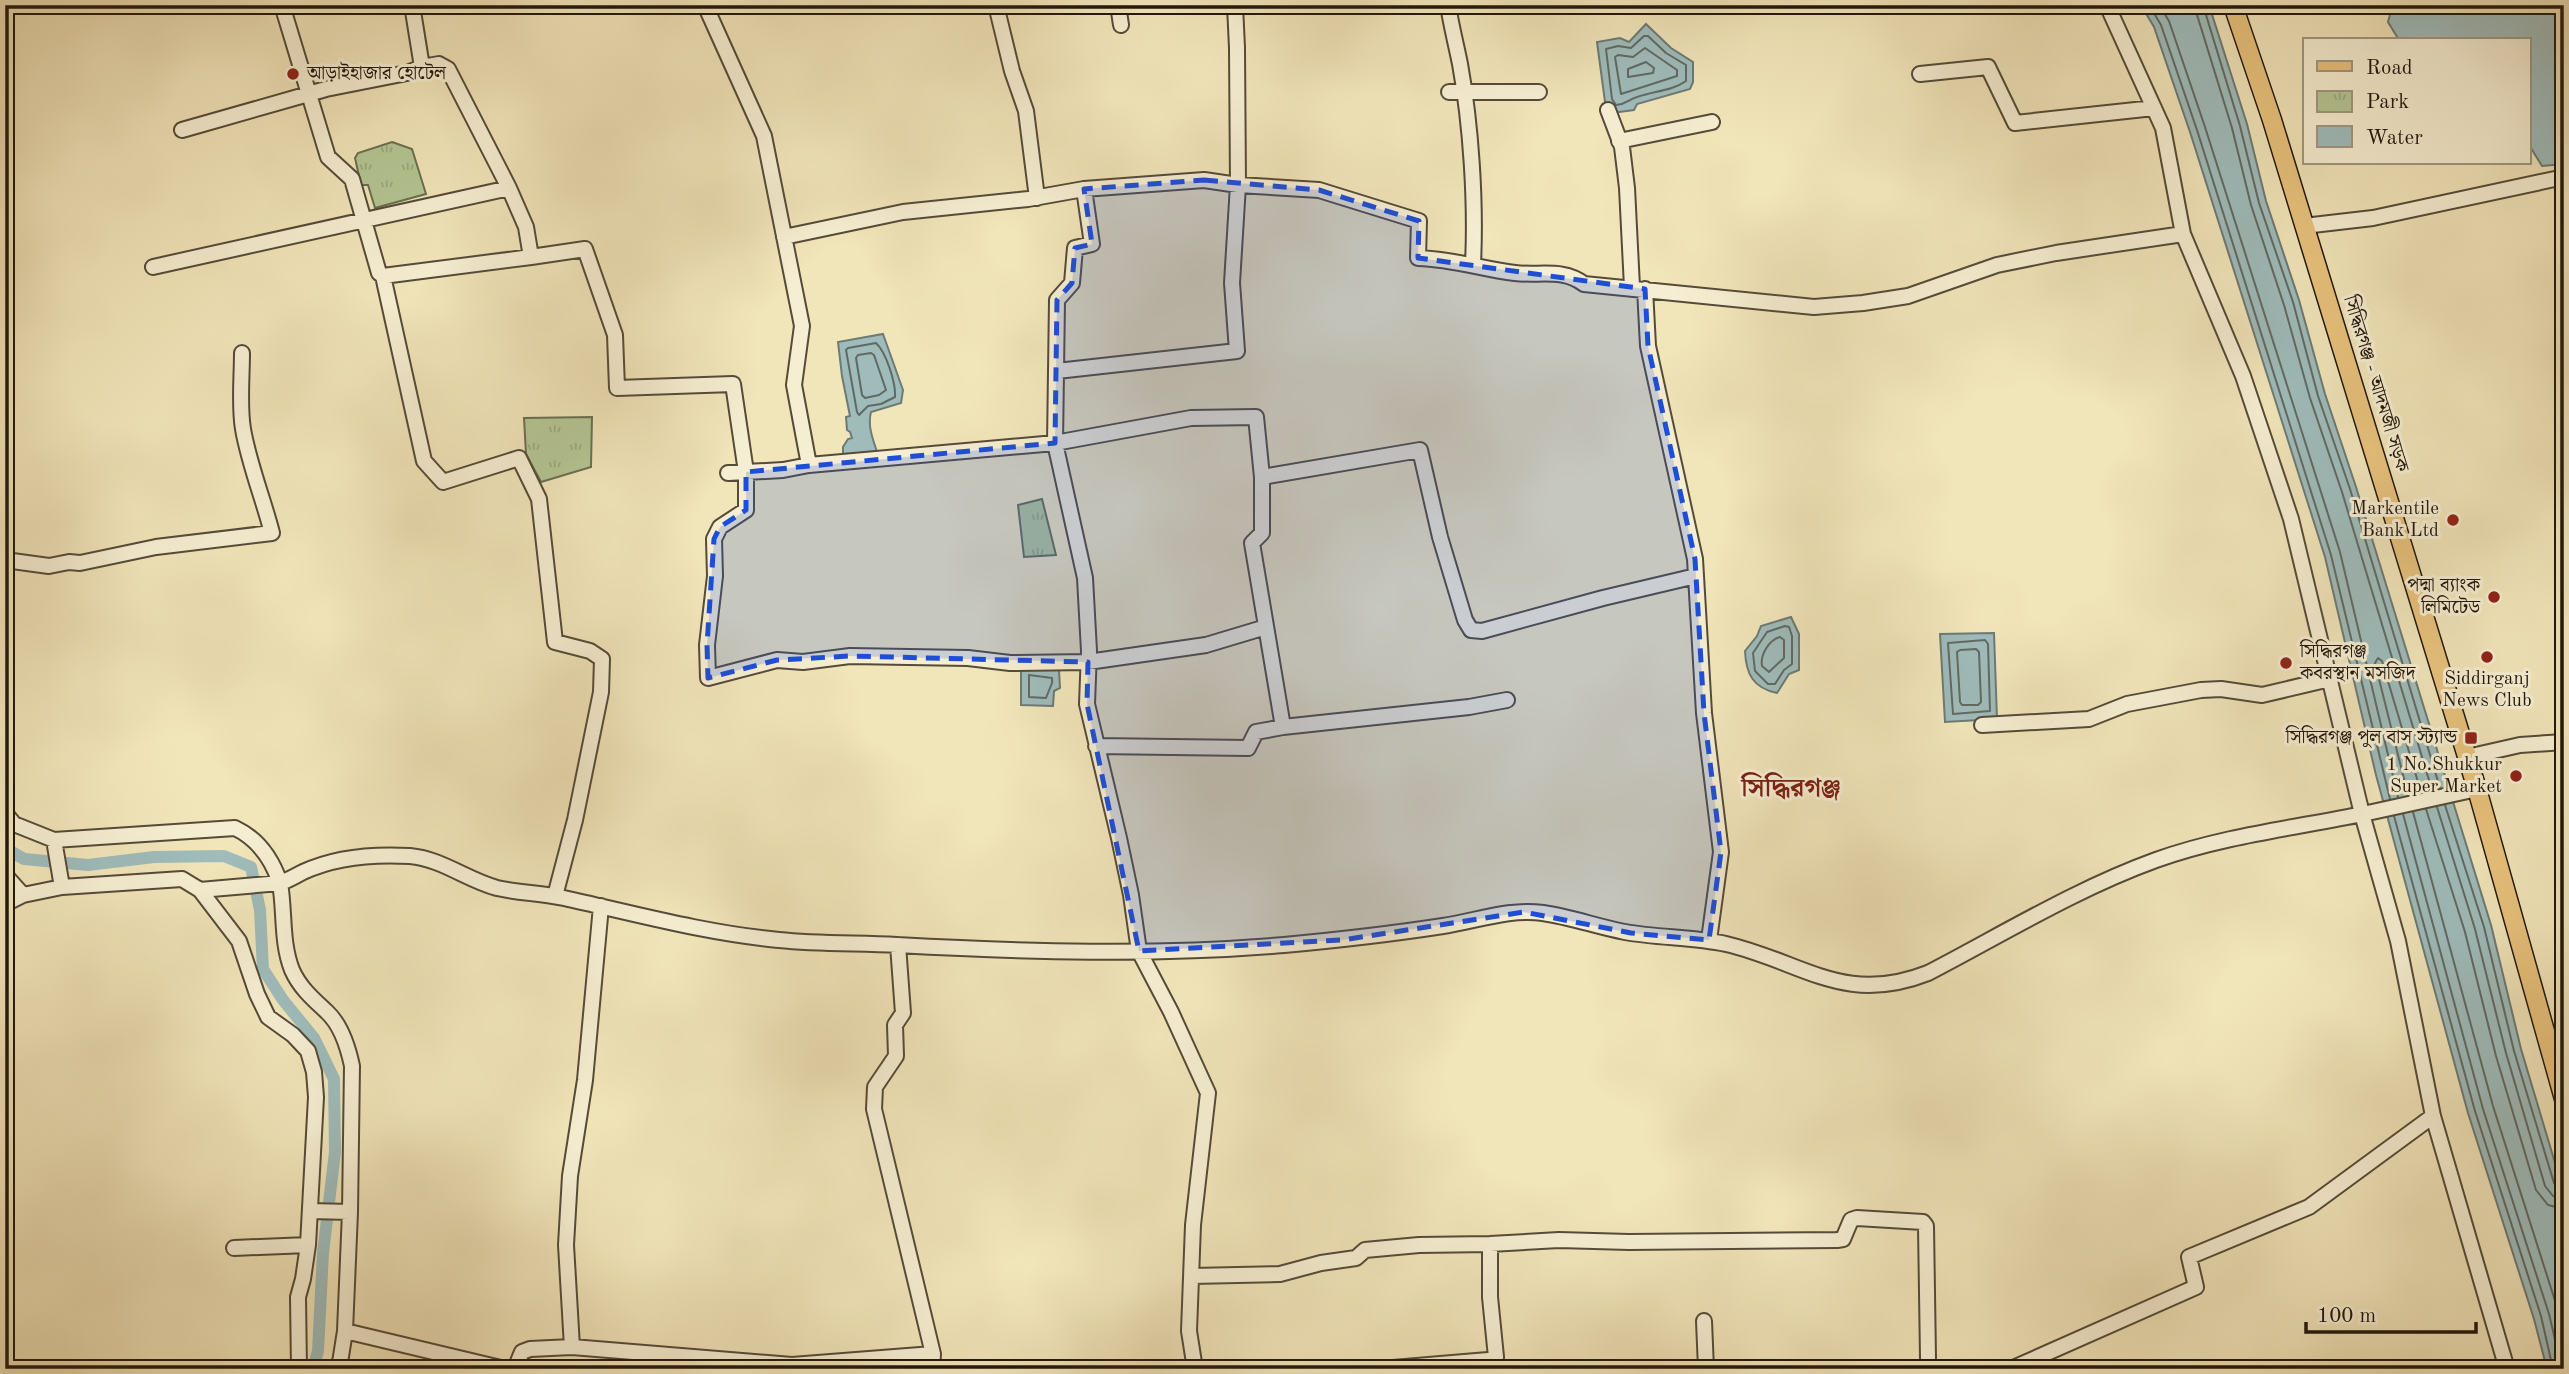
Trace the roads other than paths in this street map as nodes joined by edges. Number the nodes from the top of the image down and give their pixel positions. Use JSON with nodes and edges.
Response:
{"nodes":[{"id":1,"x":282,"y":5,"type":"edge"},
{"id":2,"x":412,"y":5,"type":"edge"},
{"id":3,"x":705,"y":5,"type":"edge"},
{"id":4,"x":996,"y":5,"type":"edge"},
{"id":5,"x":1118,"y":5,"type":"edge"},
{"id":6,"x":1235,"y":5,"type":"edge"},
{"id":7,"x":1448,"y":5,"type":"edge"},
{"id":8,"x":2107,"y":5,"type":"edge"},
{"id":9,"x":2233,"y":5,"type":"edge"},
{"id":10,"x":1121,"y":25,"type":"dead end"},
{"id":11,"x":422,"y":67,"type":"junction"},
{"id":12,"x":1920,"y":74,"type":"dead end"},
{"id":13,"x":1456,"y":92,"type":"junction"},
{"id":14,"x":1539,"y":92,"type":"dead end"},
{"id":15,"x":311,"y":93,"type":"junction"},
{"id":16,"x":2154,"y":108,"type":"junction"},
{"id":17,"x":1608,"y":110,"type":"dead end"},
{"id":18,"x":1712,"y":122,"type":"dead end"},
{"id":19,"x":182,"y":130,"type":"dead end"},
{"id":20,"x":1619,"y":141,"type":"junction"},
{"id":21,"x":2564,"y":177,"type":"edge"},
{"id":22,"x":1238,"y":185,"type":"junction"},
{"id":23,"x":509,"y":188,"type":"junction"},
{"id":24,"x":1084,"y":188,"type":"junction"},
{"id":25,"x":1037,"y":198,"type":"junction"},
{"id":26,"x":363,"y":219,"type":"junction"},
{"id":27,"x":2304,"y":226,"type":"junction"},
{"id":28,"x":2183,"y":234,"type":"junction"},
{"id":29,"x":784,"y":237,"type":"junction"},
{"id":30,"x":531,"y":257,"type":"junction"},
{"id":31,"x":1473,"y":264,"type":"junction"},
{"id":32,"x":153,"y":267,"type":"dead end"},
{"id":33,"x":383,"y":276,"type":"junction"},
{"id":34,"x":1638,"y":288,"type":"junction"},
{"id":35,"x":242,"y":353,"type":"dead end"},
{"id":36,"x":1057,"y":371,"type":"junction"},
{"id":37,"x":1055,"y":443,"type":"junction"},
{"id":38,"x":809,"y":465,"type":"junction"},
{"id":39,"x":746,"y":472,"type":"junction"},
{"id":40,"x":728,"y":473,"type":"dead end"},
{"id":41,"x":1262,"y":477,"type":"junction"},
{"id":42,"x":5,"y":560,"type":"edge"},
{"id":43,"x":1696,"y":576,"type":"junction"},
{"id":44,"x":1266,"y":627,"type":"junction"},
{"id":45,"x":1088,"y":662,"type":"junction"},
{"id":46,"x":2330,"y":679,"type":"junction"},
{"id":47,"x":1507,"y":700,"type":"dead end"},
{"id":48,"x":1982,"y":724,"type":"dead end"},
{"id":49,"x":1283,"y":727,"type":"junction"},
{"id":50,"x":2564,"y":742,"type":"edge"},
{"id":51,"x":1097,"y":746,"type":"junction"},
{"id":52,"x":2467,"y":757,"type":"junction"},
{"id":53,"x":2477,"y":789,"type":"junction"},
{"id":54,"x":5,"y":813,"type":"edge"},
{"id":55,"x":2361,"y":814,"type":"junction"},
{"id":56,"x":55,"y":843,"type":"junction"},
{"id":57,"x":5,"y":875,"type":"edge"},
{"id":58,"x":277,"y":884,"type":"junction"},
{"id":59,"x":61,"y":885,"type":"junction"},
{"id":60,"x":205,"y":891,"type":"junction"},
{"id":61,"x":23,"y":895,"type":"junction"},
{"id":62,"x":555,"y":896,"type":"junction"},
{"id":63,"x":5,"y":904,"type":"edge"},
{"id":64,"x":601,"y":906,"type":"junction"},
{"id":65,"x":1709,"y":940,"type":"junction"},
{"id":66,"x":898,"y":945,"type":"junction"},
{"id":67,"x":1139,"y":951,"type":"junction"},
{"id":68,"x":2564,"y":1099,"type":"edge"},
{"id":69,"x":2433,"y":1116,"type":"junction"},
{"id":70,"x":312,"y":1212,"type":"junction"},
{"id":71,"x":347,"y":1212,"type":"junction"},
{"id":72,"x":1490,"y":1244,"type":"junction"},
{"id":73,"x":308,"y":1245,"type":"junction"},
{"id":74,"x":234,"y":1248,"type":"dead end"},
{"id":75,"x":1192,"y":1276,"type":"junction"},
{"id":76,"x":1704,"y":1321,"type":"dead end"},
{"id":77,"x":345,"y":1331,"type":"junction"},
{"id":78,"x":572,"y":1348,"type":"junction"},
{"id":79,"x":1928,"y":1358,"type":"dead end"},
{"id":80,"x":932,"y":1362,"type":"edge"},
{"id":81,"x":1497,"y":1363,"type":"edge"},
{"id":82,"x":299,"y":1369,"type":"edge"},
{"id":83,"x":339,"y":1369,"type":"edge"},
{"id":84,"x":505,"y":1369,"type":"edge"},
{"id":85,"x":515,"y":1369,"type":"edge"},
{"id":86,"x":1195,"y":1369,"type":"edge"},
{"id":87,"x":1381,"y":1369,"type":"edge"},
{"id":88,"x":1706,"y":1369,"type":"edge"},
{"id":89,"x":2011,"y":1369,"type":"edge"},
{"id":90,"x":2507,"y":1369,"type":"edge"}],
"edges":[{"from":1,"to":15,"type":"street"},
{"from":2,"to":11,"type":"street"},
{"from":3,"to":29,"type":"street"},
{"from":4,"to":25,"type":"street"},
{"from":5,"to":10,"type":"street"},
{"from":6,"to":22,"type":"street"},
{"from":7,"to":13,"type":"street"},
{"from":8,"to":16,"type":"street"},
{"from":9,"to":27,"type":"main road","name":"সিদ্ধিরগঞ্জ - আদমজী সড়ক"},
{"from":11,"to":15,"type":"street"},
{"from":11,"to":23,"type":"street"},
{"from":12,"to":16,"type":"street"},
{"from":13,"to":14,"type":"street"},
{"from":13,"to":31,"type":"street"},
{"from":15,"to":19,"type":"street"},
{"from":15,"to":26,"type":"street"},
{"from":16,"to":28,"type":"street"},
{"from":17,"to":20,"type":"street"},
{"from":18,"to":20,"type":"street"},
{"from":20,"to":34,"type":"street"},
{"from":21,"to":27,"type":"street"},
{"from":22,"to":24,"type":"street"},
{"from":22,"to":31,"type":"street"},
{"from":22,"to":36,"type":"street"},
{"from":23,"to":26,"type":"street"},
{"from":23,"to":30,"type":"street"},
{"from":24,"to":25,"type":"street"},
{"from":24,"to":36,"type":"street"},
{"from":25,"to":29,"type":"street"},
{"from":26,"to":32,"type":"street"},
{"from":26,"to":33,"type":"street"},
{"from":27,"to":52,"type":"main road","name":"সিদ্ধিরগঞ্জ - আদমজী সড়ক"},
{"from":28,"to":34,"type":"street"},
{"from":28,"to":46,"type":"street"},
{"from":29,"to":38,"type":"street"},
{"from":30,"to":33,"type":"street"},
{"from":30,"to":39,"type":"street"},
{"from":31,"to":34,"type":"street"},
{"from":33,"to":62,"type":"street"},
{"from":34,"to":43,"type":"street"},
{"from":35,"to":42,"type":"street"},
{"from":36,"to":37,"type":"street"},
{"from":37,"to":38,"type":"street"},
{"from":37,"to":41,"type":"street"},
{"from":37,"to":45,"type":"street"},
{"from":38,"to":39,"type":"street"},
{"from":39,"to":40,"type":"street"},
{"from":39,"to":45,"type":"street"},
{"from":41,"to":43,"type":"street"},
{"from":41,"to":44,"type":"street"},
{"from":43,"to":65,"type":"street"},
{"from":44,"to":45,"type":"street"},
{"from":44,"to":49,"type":"street"},
{"from":45,"to":51,"type":"street"},
{"from":46,"to":48,"type":"street"},
{"from":46,"to":55,"type":"street"},
{"from":47,"to":49,"type":"street"},
{"from":49,"to":51,"type":"street"},
{"from":50,"to":52,"type":"street"},
{"from":51,"to":67,"type":"street"},
{"from":52,"to":53,"type":"main road","name":"সিদ্ধিরগঞ্জ - আদমজী সড়ক"},
{"from":53,"to":55,"type":"street"},
{"from":53,"to":68,"type":"main road","name":"সিদ্ধিরগঞ্জ - আদমজী সড়ক"},
{"from":54,"to":56,"type":"street"},
{"from":55,"to":65,"type":"street"},
{"from":55,"to":69,"type":"street"},
{"from":56,"to":58,"type":"street"},
{"from":56,"to":59,"type":"street"},
{"from":57,"to":61,"type":"street"},
{"from":58,"to":60,"type":"street"},
{"from":58,"to":62,"type":"street"},
{"from":58,"to":71,"type":"street"},
{"from":59,"to":60,"type":"street"},
{"from":59,"to":61,"type":"street"},
{"from":60,"to":70,"type":"street"},
{"from":61,"to":63,"type":"street"},
{"from":62,"to":64,"type":"street"},
{"from":64,"to":66,"type":"street"},
{"from":64,"to":78,"type":"street"},
{"from":65,"to":67,"type":"street"},
{"from":66,"to":67,"type":"street"},
{"from":66,"to":80,"type":"street"},
{"from":67,"to":75,"type":"street"},
{"from":69,"to":89,"type":"street"},
{"from":69,"to":90,"type":"street"},
{"from":70,"to":71,"type":"street"},
{"from":70,"to":73,"type":"street"},
{"from":71,"to":77,"type":"street"},
{"from":72,"to":75,"type":"street"},
{"from":72,"to":79,"type":"street"},
{"from":72,"to":81,"type":"street"},
{"from":73,"to":74,"type":"street"},
{"from":73,"to":82,"type":"street"},
{"from":75,"to":86,"type":"street"},
{"from":76,"to":88,"type":"street"},
{"from":77,"to":83,"type":"street"},
{"from":77,"to":84,"type":"street"},
{"from":78,"to":80,"type":"street"},
{"from":78,"to":85,"type":"street"},
{"from":81,"to":87,"type":"street"}]}
